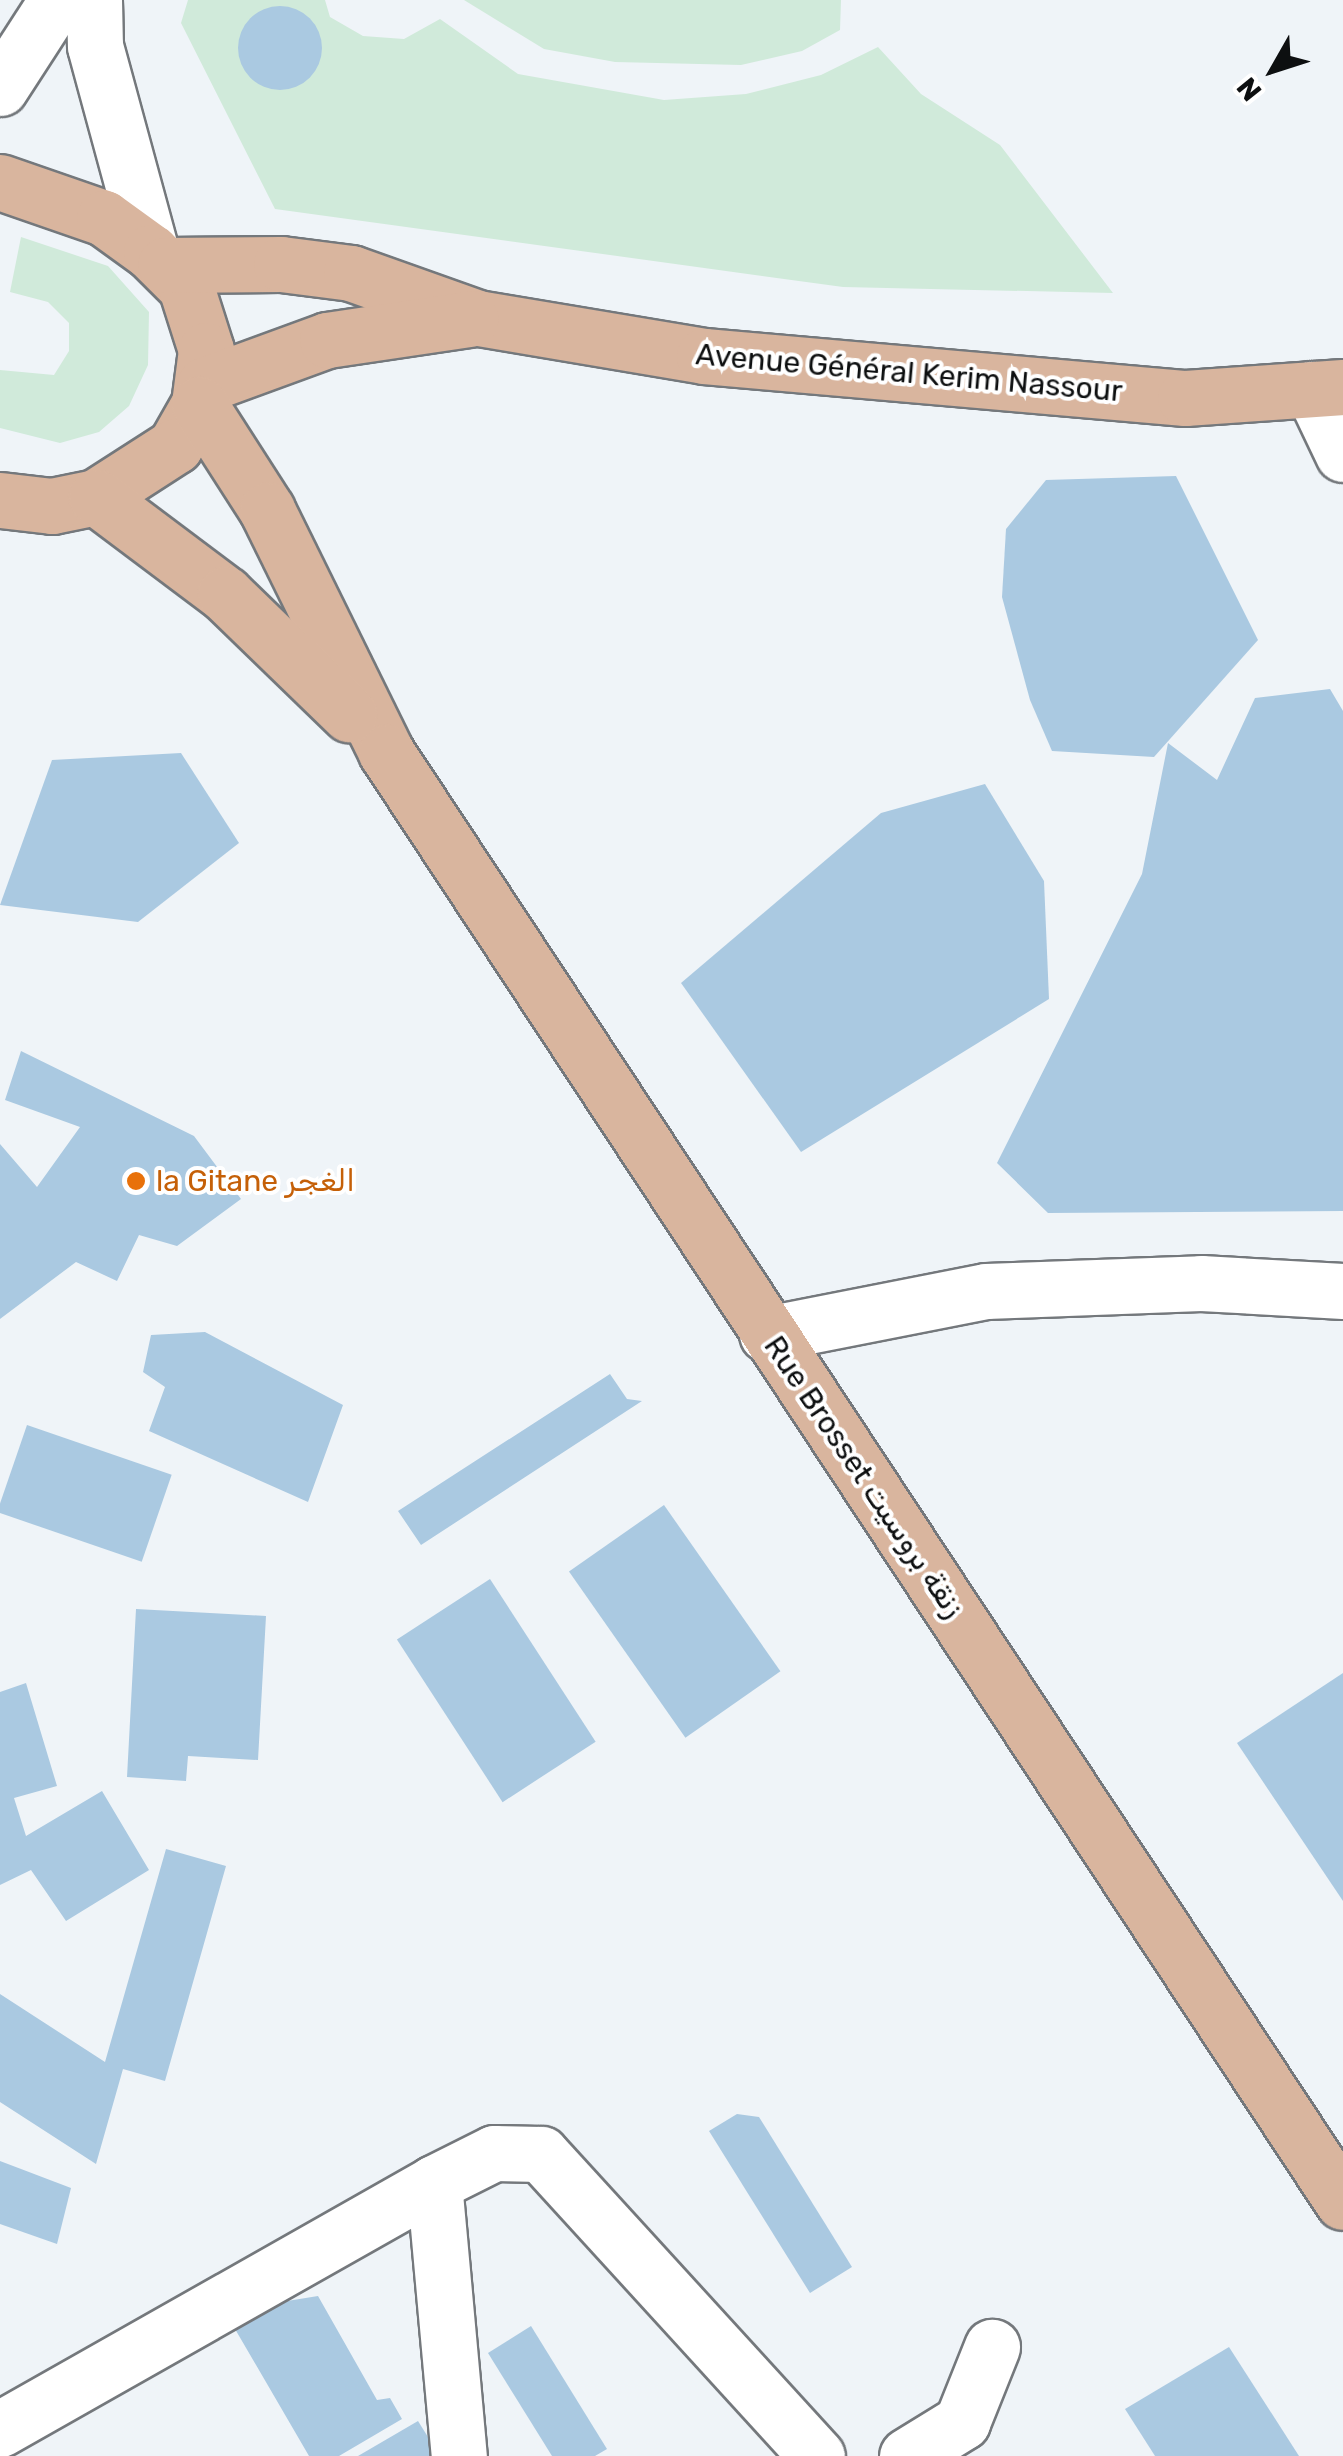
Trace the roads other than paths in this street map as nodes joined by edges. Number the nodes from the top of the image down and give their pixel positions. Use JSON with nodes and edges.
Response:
{"nodes":[{"id":1,"x":58,"y":0,"type":"edge"},
{"id":2,"x":94,"y":0,"type":"edge"},
{"id":3,"x":0,"y":88,"type":"edge"},
{"id":4,"x":0,"y":182,"type":"edge"},
{"id":5,"x":158,"y":259,"type":"junction"},
{"id":6,"x":478,"y":318,"type":"junction"},
{"id":7,"x":1327,"y":388,"type":"edge"},
{"id":8,"x":201,"y":394,"type":"junction"},
{"id":9,"x":1343,"y":454,"type":"edge"},
{"id":10,"x":96,"y":497,"type":"junction"},
{"id":11,"x":14,"y":512,"type":"edge"},
{"id":12,"x":386,"y":752,"type":"junction"},
{"id":13,"x":1343,"y":1291,"type":"edge"},
{"id":14,"x":767,"y":1334,"type":"junction"},
{"id":15,"x":434,"y":2183,"type":"junction"},
{"id":16,"x":1343,"y":2202,"type":"edge"},
{"id":17,"x":992,"y":2347,"type":"dead end"},
{"id":18,"x":0,"y":2430,"type":"edge"},
{"id":19,"x":459,"y":2456,"type":"edge"},
{"id":20,"x":816,"y":2456,"type":"edge"},
{"id":21,"x":906,"y":2456,"type":"edge"}],
"edges":[{"from":1,"to":3,"type":"street"},
{"from":2,"to":5,"type":"street"},
{"from":4,"to":5,"type":"main road"},
{"from":5,"to":6,"type":"main road"},
{"from":5,"to":8,"type":"main road"},
{"from":6,"to":7,"type":"main road","name":"Avenue Général Kerim Nassour"},
{"from":6,"to":8,"type":"main road"},
{"from":7,"to":9,"type":"street"},
{"from":8,"to":10,"type":"main road"},
{"from":8,"to":12,"type":"main road"},
{"from":10,"to":11,"type":"main road"},
{"from":10,"to":12,"type":"main road"},
{"from":12,"to":14,"type":"main road","name":"Rue Brosset زنقة بروسيت"},
{"from":13,"to":14,"type":"street"},
{"from":14,"to":16,"type":"main road","name":"Rue Brosset زنقة بروسيت"},
{"from":15,"to":18,"type":"street"},
{"from":15,"to":19,"type":"street"},
{"from":15,"to":20,"type":"street"},
{"from":17,"to":21,"type":"street"}]}
